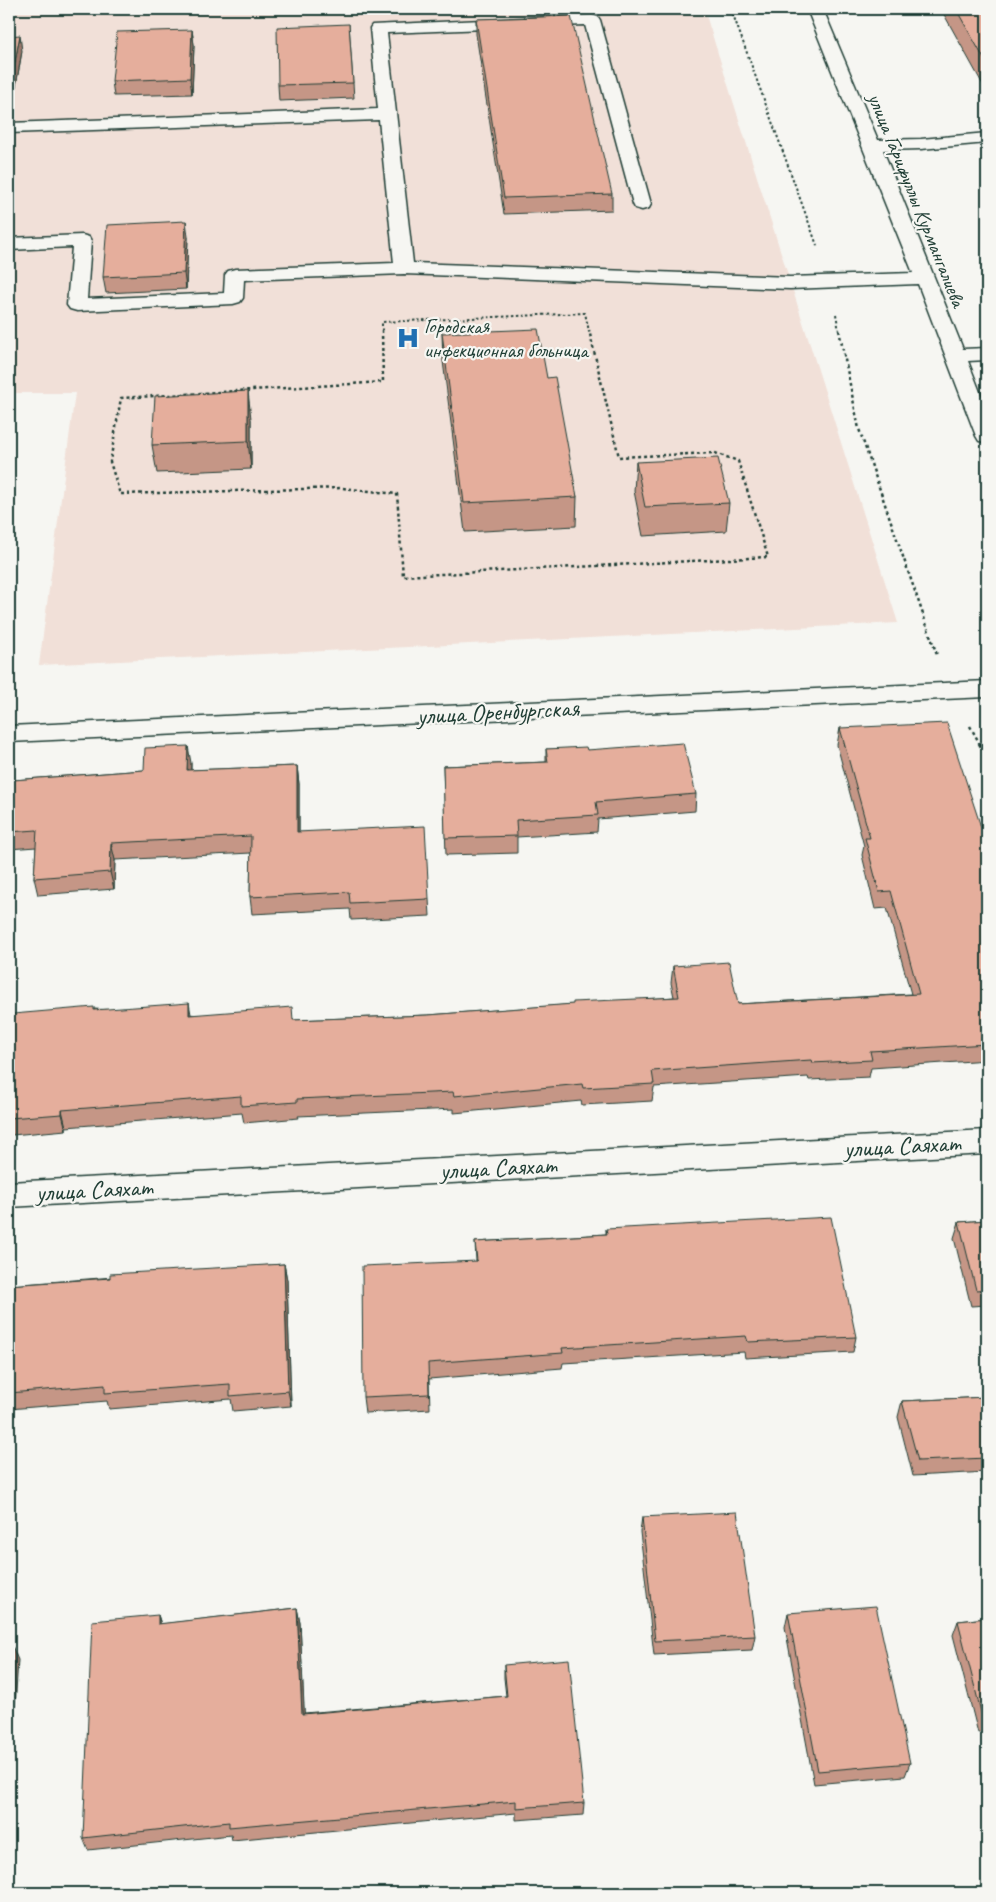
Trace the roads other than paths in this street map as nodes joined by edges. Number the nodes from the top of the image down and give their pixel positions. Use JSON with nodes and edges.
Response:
{"nodes":[{"id":1,"x":815,"y":9,"type":"edge"},
{"id":2,"x":387,"y":114,"type":"junction"},
{"id":3,"x":9,"y":128,"type":"edge"},
{"id":4,"x":987,"y":138,"type":"edge"},
{"id":5,"x":872,"y":145,"type":"junction"},
{"id":6,"x":642,"y":204,"type":"dead end"},
{"id":7,"x":9,"y":244,"type":"edge"},
{"id":8,"x":404,"y":268,"type":"junction"},
{"id":9,"x":924,"y":278,"type":"junction"},
{"id":10,"x":987,"y":354,"type":"edge"},
{"id":11,"x":955,"y":355,"type":"junction"},
{"id":12,"x":987,"y":436,"type":"edge"},
{"id":13,"x":987,"y":689,"type":"edge"},
{"id":14,"x":9,"y":734,"type":"edge"},
{"id":15,"x":987,"y":1142,"type":"edge"},
{"id":16,"x":9,"y":1194,"type":"edge"}],
"edges":[{"from":1,"to":5,"type":"street","name":"улица Гарифуллы Курмангалиева"},
{"from":2,"to":3,"type":"street"},
{"from":2,"to":6,"type":"street"},
{"from":2,"to":8,"type":"street"},
{"from":4,"to":5,"type":"street"},
{"from":5,"to":9,"type":"street","name":"улица Гарифуллы Курмангалиева"},
{"from":7,"to":8,"type":"street"},
{"from":8,"to":9,"type":"street"},
{"from":9,"to":11,"type":"street","name":"улица Гарифуллы Курмангалиева"},
{"from":10,"to":11,"type":"street"},
{"from":11,"to":12,"type":"street","name":"улица Гарифуллы Курмангалиева"},
{"from":13,"to":14,"type":"street","name":"улица Оренбургская"},
{"from":15,"to":16,"type":"street","name":"улица Саяхат"}]}
